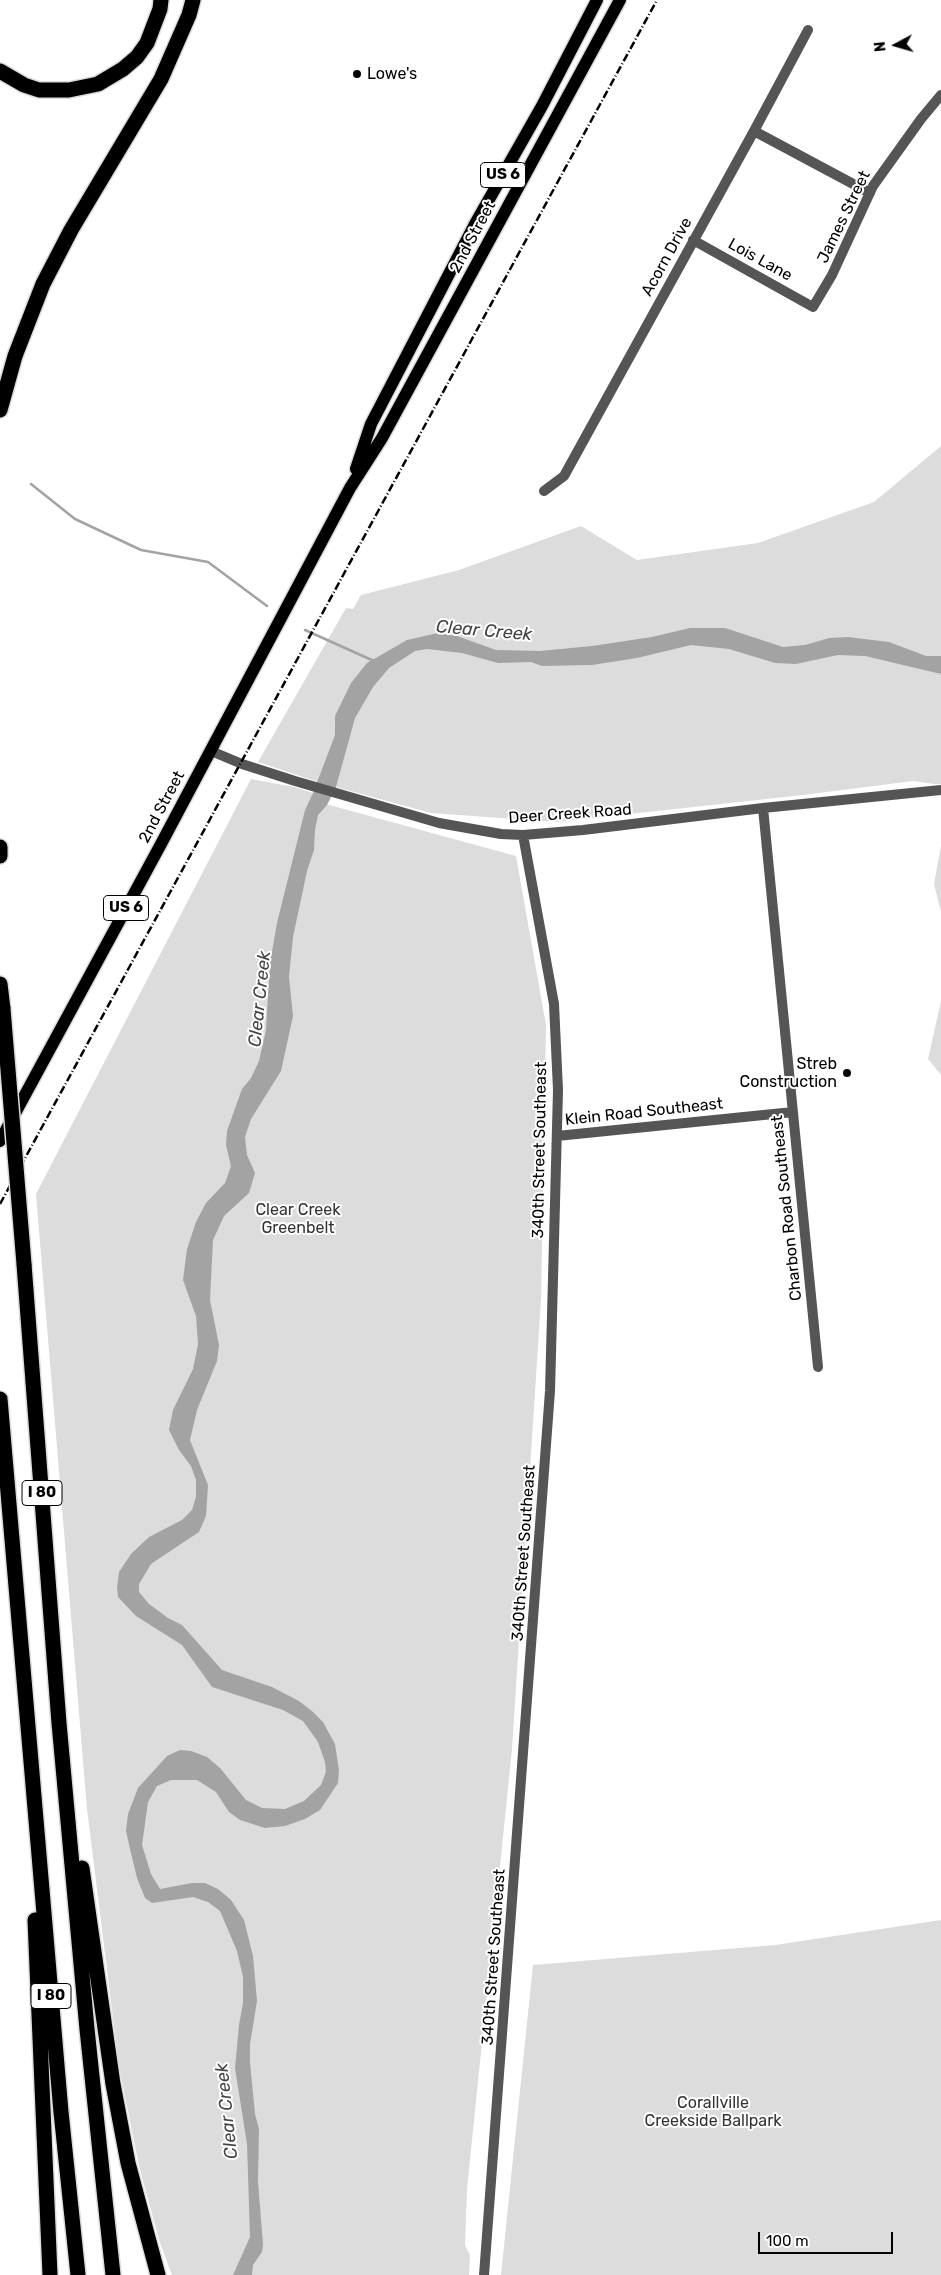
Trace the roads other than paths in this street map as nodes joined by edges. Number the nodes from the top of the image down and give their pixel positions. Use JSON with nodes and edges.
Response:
{"nodes":[{"id":1,"x":161,"y":0,"type":"edge"},
{"id":2,"x":193,"y":0,"type":"edge"},
{"id":3,"x":597,"y":0,"type":"edge"},
{"id":4,"x":620,"y":0,"type":"edge"},
{"id":5,"x":808,"y":30,"type":"dead end"},
{"id":6,"x":0,"y":71,"type":"edge"},
{"id":7,"x":941,"y":95,"type":"edge"},
{"id":8,"x":754,"y":131,"type":"junction"},
{"id":9,"x":870,"y":193,"type":"junction"},
{"id":10,"x":693,"y":240,"type":"junction"},
{"id":11,"x":813,"y":306,"type":"joint"},
{"id":12,"x":0,"y":410,"type":"edge"},
{"id":13,"x":350,"y":488,"type":"junction"},
{"id":14,"x":544,"y":491,"type":"dead end"},
{"id":15,"x":211,"y":751,"type":"junction"},
{"id":16,"x":941,"y":790,"type":"edge"},
{"id":17,"x":763,"y":808,"type":"junction"},
{"id":18,"x":523,"y":835,"type":"junction"},
{"id":19,"x":0,"y":847,"type":"edge"},
{"id":20,"x":0,"y":856,"type":"edge"},
{"id":21,"x":0,"y":984,"type":"edge"},
{"id":22,"x":793,"y":1112,"type":"junction"},
{"id":23,"x":557,"y":1136,"type":"junction"},
{"id":24,"x":0,"y":1141,"type":"edge"},
{"id":25,"x":818,"y":1367,"type":"dead end"},
{"id":26,"x":0,"y":1399,"type":"edge"},
{"id":27,"x":28,"y":1716,"type":"junction"},
{"id":28,"x":59,"y":1723,"type":"junction"},
{"id":29,"x":148,"y":2240,"type":"junction"},
{"id":30,"x":50,"y":2275,"type":"edge"},
{"id":31,"x":78,"y":2275,"type":"edge"},
{"id":32,"x":113,"y":2275,"type":"edge"},
{"id":33,"x":158,"y":2275,"type":"edge"},
{"id":34,"x":163,"y":2275,"type":"edge"},
{"id":35,"x":484,"y":2275,"type":"edge"}],
"edges":[{"from":1,"to":6,"type":"highway"},
{"from":2,"to":12,"type":"highway"},
{"from":3,"to":13,"type":"main road","name":"2nd Street","number":"US 6"},
{"from":4,"to":13,"type":"main road","name":"2nd Street","number":"US 6"},
{"from":5,"to":8,"type":"street","name":"Acorn Drive"},
{"from":7,"to":9,"type":"street","name":"James Street"},
{"from":8,"to":9,"type":"street"},
{"from":8,"to":10,"type":"street","name":"Acorn Drive"},
{"from":9,"to":11,"type":"street","name":"James Street"},
{"from":10,"to":11,"type":"street","name":"Lois Lane"},
{"from":10,"to":14,"type":"street","name":"Acorn Drive"},
{"from":13,"to":15,"type":"main road","name":"2nd Street","number":"US 6"},
{"from":15,"to":18,"type":"street","name":"Deer Creek Road"},
{"from":15,"to":24,"type":"main road","name":"2nd Street","number":"US 6"},
{"from":16,"to":17,"type":"street","name":"Deer Creek Road"},
{"from":17,"to":18,"type":"street","name":"Deer Creek Road"},
{"from":17,"to":22,"type":"street","name":"Charbon Road Southeast"},
{"from":18,"to":23,"type":"street","name":"340th Street Southeast"},
{"from":19,"to":20,"type":"highway"},
{"from":21,"to":28,"type":"highway","number":"I 80","bridge":true},
{"from":22,"to":23,"type":"street","name":"Klein Road Southeast"},
{"from":22,"to":25,"type":"street","name":"Charbon Road Southeast"},
{"from":23,"to":35,"type":"street","name":"340th Street Southeast"},
{"from":26,"to":27,"type":"highway","number":"I 80"},
{"from":27,"to":30,"type":"highway"},
{"from":27,"to":31,"type":"highway","number":"I 80"},
{"from":28,"to":29,"type":"highway"},
{"from":28,"to":32,"type":"highway","number":"I 80"},
{"from":29,"to":33,"type":"highway"},
{"from":29,"to":34,"type":"highway"}]}
